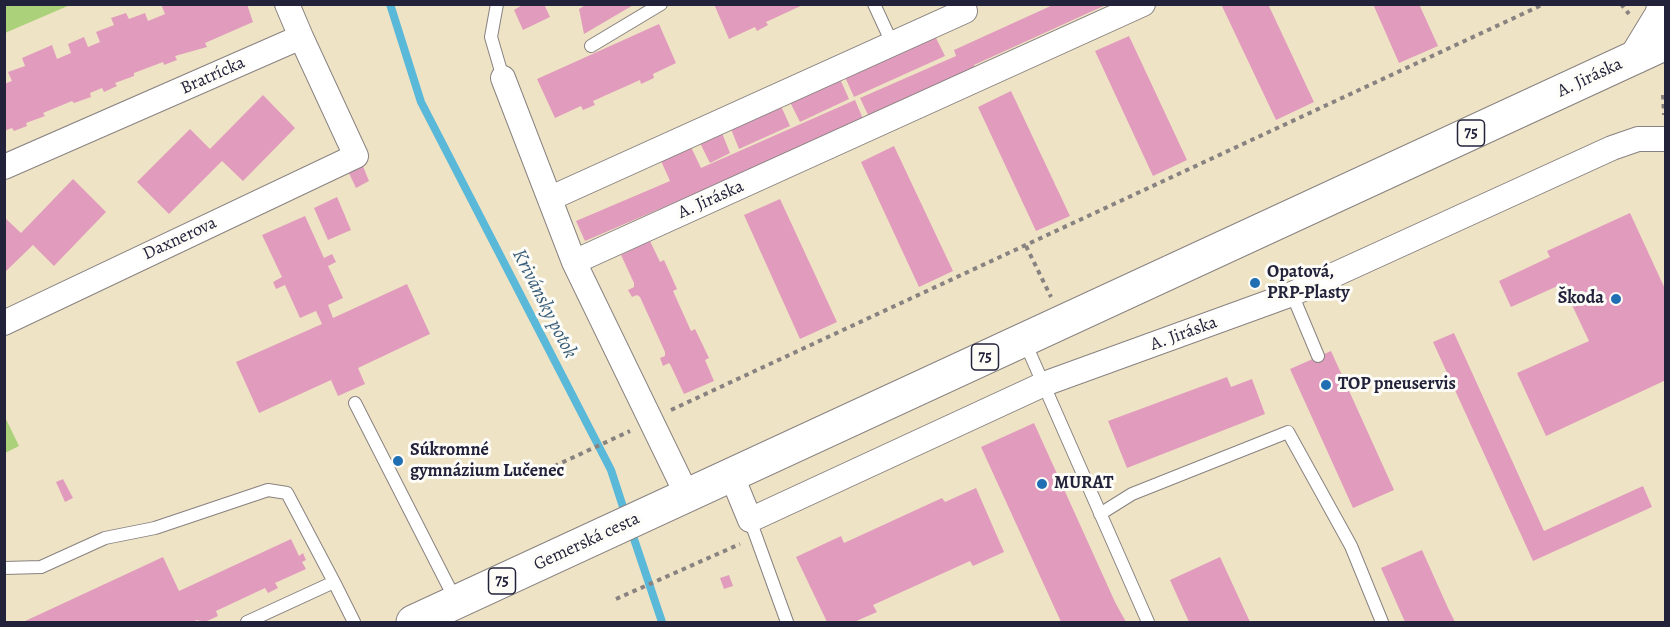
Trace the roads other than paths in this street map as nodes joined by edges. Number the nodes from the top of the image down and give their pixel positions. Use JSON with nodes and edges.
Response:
{"nodes":[{"id":1,"x":286,"y":4,"type":"edge"},
{"id":2,"x":497,"y":4,"type":"edge"},
{"id":3,"x":661,"y":4,"type":"edge"},
{"id":4,"x":874,"y":4,"type":"edge"},
{"id":5,"x":1143,"y":4,"type":"edge"},
{"id":6,"x":1665,"y":4,"type":"edge"},
{"id":7,"x":965,"y":10,"type":"dead end"},
{"id":8,"x":301,"y":37,"type":"junction"},
{"id":9,"x":892,"y":43,"type":"junction"},
{"id":10,"x":1665,"y":43,"type":"edge"},
{"id":11,"x":591,"y":46,"type":"dead end"},
{"id":12,"x":1636,"y":57,"type":"junction"},
{"id":13,"x":1665,"y":69,"type":"edge"},
{"id":14,"x":503,"y":78,"type":"joint"},
{"id":15,"x":1665,"y":139,"type":"edge"},
{"id":16,"x":4,"y":167,"type":"edge"},
{"id":17,"x":551,"y":198,"type":"junction"},
{"id":18,"x":574,"y":262,"type":"junction"},
{"id":19,"x":1292,"y":294,"type":"junction"},
{"id":20,"x":4,"y":323,"type":"edge"},
{"id":21,"x":1024,"y":339,"type":"junction"},
{"id":22,"x":1318,"y":356,"type":"dead end"},
{"id":23,"x":1044,"y":384,"type":"junction"},
{"id":24,"x":355,"y":403,"type":"dead end"},
{"id":25,"x":731,"y":474,"type":"junction"},
{"id":26,"x":676,"y":501,"type":"junction"},
{"id":27,"x":1100,"y":514,"type":"junction"},
{"id":28,"x":750,"y":520,"type":"junction"},
{"id":29,"x":4,"y":568,"type":"edge"},
{"id":30,"x":334,"y":582,"type":"junction"},
{"id":31,"x":457,"y":602,"type":"junction"},
{"id":32,"x":247,"y":622,"type":"edge"},
{"id":33,"x":354,"y":622,"type":"edge"},
{"id":34,"x":412,"y":622,"type":"edge"},
{"id":35,"x":787,"y":622,"type":"edge"},
{"id":36,"x":1148,"y":622,"type":"edge"},
{"id":37,"x":1382,"y":622,"type":"edge"}],
"edges":[{"from":1,"to":8,"type":"street"},
{"from":2,"to":14,"type":"lane"},
{"from":3,"to":11,"type":"lane"},
{"from":4,"to":9,"type":"lane"},
{"from":5,"to":18,"type":"street","name":"A. Jiráska"},
{"from":6,"to":12,"type":"main road"},
{"from":7,"to":9,"type":"street"},
{"from":8,"to":16,"type":"street","name":"Bratrícka"},
{"from":8,"to":20,"type":"street","name":"Daxnerova"},
{"from":9,"to":17,"type":"street"},
{"from":10,"to":12,"type":"main road","name":"A. Jiráska","number":"75"},
{"from":12,"to":13,"type":"main road"},
{"from":12,"to":21,"type":"main road","name":"A. Jiráska","number":"75"},
{"from":14,"to":17,"type":"street"},
{"from":15,"to":19,"type":"street","name":"A. Jiráska"},
{"from":17,"to":18,"type":"street"},
{"from":18,"to":26,"type":"street"},
{"from":19,"to":22,"type":"lane"},
{"from":19,"to":23,"type":"street","name":"A. Jiráska"},
{"from":21,"to":23,"type":"lane"},
{"from":21,"to":25,"type":"main road","name":"A. Jiráska","number":"75"},
{"from":23,"to":27,"type":"lane"},
{"from":23,"to":28,"type":"street","name":"A. Jiráska"},
{"from":24,"to":31,"type":"lane"},
{"from":25,"to":26,"type":"main road","name":"A. Jiráska","number":"75"},
{"from":25,"to":28,"type":"street"},
{"from":26,"to":31,"type":"main road","name":"Gemerská cesta","number":"75"},
{"from":27,"to":36,"type":"lane"},
{"from":27,"to":37,"type":"lane"},
{"from":28,"to":35,"type":"lane"},
{"from":29,"to":30,"type":"lane"},
{"from":30,"to":32,"type":"lane"},
{"from":30,"to":33,"type":"lane"},
{"from":31,"to":34,"type":"main road","name":"Gemerská cesta","number":"75"}]}
